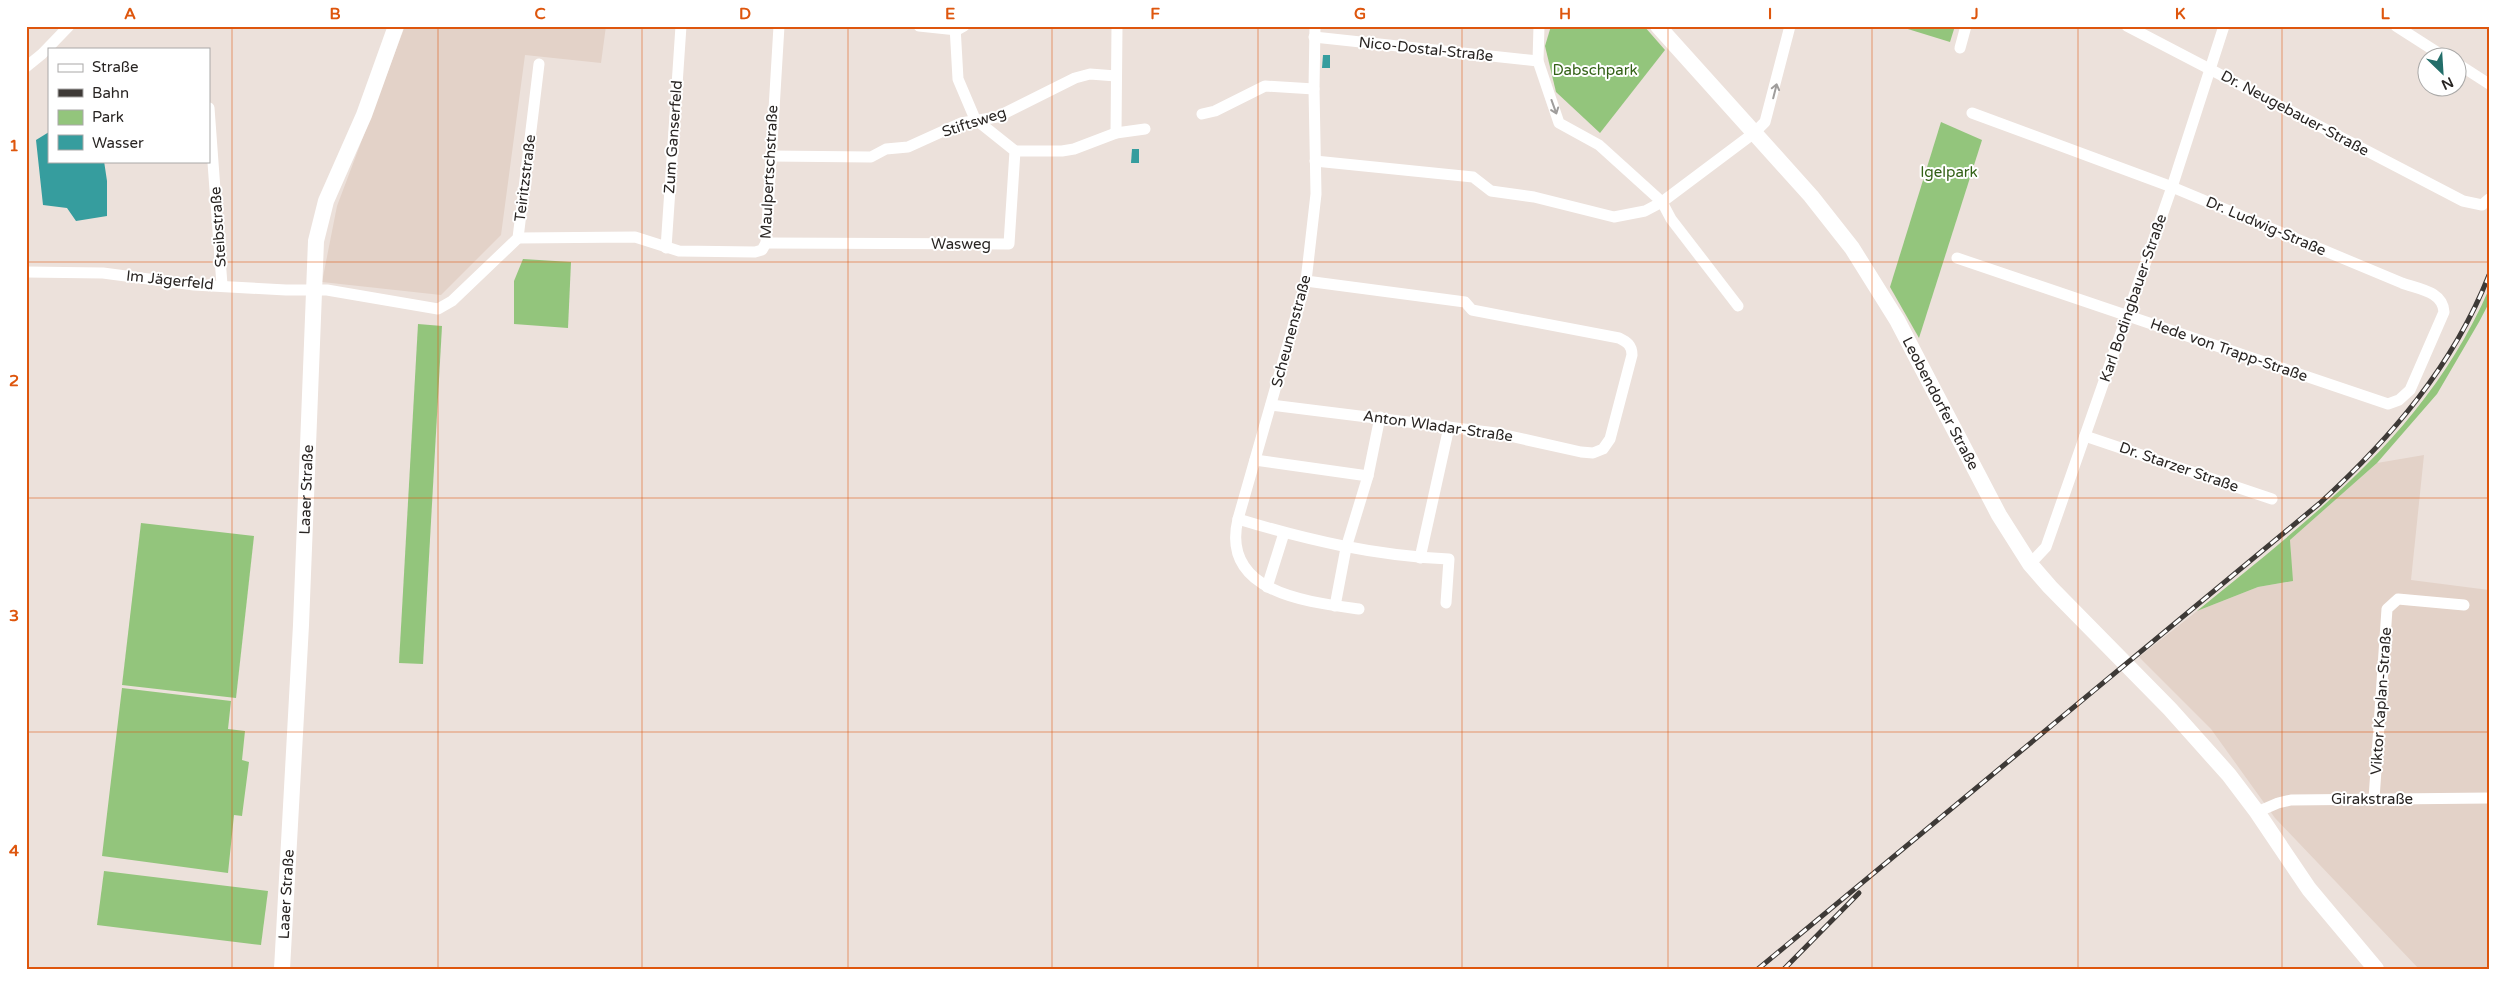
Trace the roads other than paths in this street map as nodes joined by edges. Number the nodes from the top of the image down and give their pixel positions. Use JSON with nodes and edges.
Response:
{"nodes":[{"id":1,"x":69,"y":26,"type":"edge"},
{"id":2,"x":396,"y":26,"type":"edge"},
{"id":3,"x":681,"y":26,"type":"edge"},
{"id":4,"x":779,"y":26,"type":"edge"},
{"id":5,"x":919,"y":26,"type":"edge"},
{"id":6,"x":1117,"y":26,"type":"edge"},
{"id":7,"x":1539,"y":26,"type":"edge"},
{"id":8,"x":1658,"y":26,"type":"edge"},
{"id":9,"x":1790,"y":26,"type":"edge"},
{"id":10,"x":1966,"y":26,"type":"edge"},
{"id":11,"x":2127,"y":26,"type":"edge"},
{"id":12,"x":2224,"y":26,"type":"edge"},
{"id":13,"x":2396,"y":26,"type":"edge"},
{"id":14,"x":959,"y":27,"type":"edge"},
{"id":15,"x":1315,"y":32,"type":"edge"},
{"id":16,"x":1960,"y":48,"type":"dead end"},
{"id":17,"x":2430,"y":48,"type":"edge"},
{"id":18,"x":1538,"y":61,"type":"junction"},
{"id":19,"x":539,"y":64,"type":"dead end"},
{"id":20,"x":26,"y":66,"type":"edge"},
{"id":21,"x":2210,"y":68,"type":"junction"},
{"id":22,"x":2468,"y":70,"type":"edge"},
{"id":23,"x":1116,"y":76,"type":"junction"},
{"id":24,"x":2489,"y":84,"type":"edge"},
{"id":25,"x":1314,"y":89,"type":"junction"},
{"id":26,"x":1972,"y":112,"type":"dead end"},
{"id":27,"x":1202,"y":114,"type":"dead end"},
{"id":28,"x":976,"y":120,"type":"junction"},
{"id":29,"x":210,"y":122,"type":"edge"},
{"id":30,"x":1144,"y":129,"type":"dead end"},
{"id":31,"x":1116,"y":133,"type":"junction"},
{"id":32,"x":1754,"y":133,"type":"junction"},
{"id":33,"x":1015,"y":151,"type":"junction"},
{"id":34,"x":770,"y":156,"type":"junction"},
{"id":35,"x":1315,"y":161,"type":"junction"},
{"id":36,"x":2172,"y":187,"type":"junction"},
{"id":37,"x":2489,"y":199,"type":"edge"},
{"id":38,"x":1662,"y":202,"type":"junction"},
{"id":39,"x":518,"y":238,"type":"junction"},
{"id":40,"x":766,"y":243,"type":"junction"},
{"id":41,"x":666,"y":248,"type":"junction"},
{"id":42,"x":1957,"y":258,"type":"dead end"},
{"id":43,"x":26,"y":272,"type":"edge"},
{"id":44,"x":1306,"y":281,"type":"junction"},
{"id":45,"x":222,"y":286,"type":"junction"},
{"id":46,"x":313,"y":290,"type":"junction"},
{"id":47,"x":1738,"y":306,"type":"dead end"},
{"id":48,"x":2126,"y":315,"type":"junction"},
{"id":49,"x":1272,"y":404,"type":"junction"},
{"id":50,"x":2388,"y":404,"type":"joint"},
{"id":51,"x":1380,"y":418,"type":"junction"},
{"id":52,"x":1449,"y":427,"type":"junction"},
{"id":53,"x":2085,"y":436,"type":"junction"},
{"id":54,"x":1255,"y":460,"type":"junction"},
{"id":55,"x":1368,"y":476,"type":"junction"},
{"id":56,"x":2272,"y":499,"type":"dead end"},
{"id":57,"x":1238,"y":519,"type":"junction"},
{"id":58,"x":1284,"y":533,"type":"junction"},
{"id":59,"x":1346,"y":548,"type":"junction"},
{"id":60,"x":1420,"y":558,"type":"junction"},
{"id":61,"x":2030,"y":564,"type":"junction"},
{"id":62,"x":1267,"y":587,"type":"junction"},
{"id":63,"x":1446,"y":603,"type":"dead end"},
{"id":64,"x":2464,"y":605,"type":"dead end"},
{"id":65,"x":1335,"y":606,"type":"junction"},
{"id":66,"x":1359,"y":609,"type":"dead end"},
{"id":67,"x":2489,"y":798,"type":"edge"},
{"id":68,"x":2374,"y":800,"type":"junction"},
{"id":69,"x":2257,"y":812,"type":"junction"},
{"id":70,"x":282,"y":969,"type":"edge"},
{"id":71,"x":2376,"y":969,"type":"edge"}],
"edges":[{"from":1,"to":20,"type":"street"},
{"from":2,"to":46,"type":"main road","name":"Laaer Straße"},
{"from":3,"to":41,"type":"street","name":"Zum Ganserfeld"},
{"from":4,"to":34,"type":"street","name":"Maulpertschstraße"},
{"from":5,"to":14,"type":"street"},
{"from":6,"to":23,"type":"street"},
{"from":7,"to":18,"type":"street"},
{"from":8,"to":32,"type":"main road","name":"Leobendorfer Straße"},
{"from":32,"to":9,"type":"street","one_way":true},
{"from":10,"to":16,"type":"street"},
{"from":11,"to":21,"type":"street","name":"Dr. Neugebauer-Straße"},
{"from":12,"to":21,"type":"street","name":"Karl Bodingbauer-Straße"},
{"from":13,"to":17,"type":"street"},
{"from":14,"to":28,"type":"street"},
{"from":15,"to":18,"type":"street","name":"Nico-Dostal-Straße"},
{"from":15,"to":25,"type":"street","name":"Scheunenstraße"},
{"from":18,"to":38,"type":"street","one_way":true},
{"from":19,"to":39,"type":"street","name":"Teiritzstraße"},
{"from":21,"to":36,"type":"street","name":"Karl Bodingbauer-Straße"},
{"from":21,"to":37,"type":"street","name":"Dr. Neugebauer-Straße"},
{"from":22,"to":24,"type":"street"},
{"from":23,"to":28,"type":"street","name":"Stiftsweg"},
{"from":23,"to":31,"type":"street"},
{"from":25,"to":27,"type":"street"},
{"from":25,"to":35,"type":"street","name":"Scheunenstraße"},
{"from":26,"to":36,"type":"street","name":"Dr. Ludwig-Straße"},
{"from":28,"to":33,"type":"street"},
{"from":28,"to":34,"type":"street","name":"Stiftsweg"},
{"from":29,"to":45,"type":"street","name":"Steibstraße"},
{"from":30,"to":31,"type":"street"},
{"from":31,"to":33,"type":"street"},
{"from":32,"to":38,"type":"street"},
{"from":32,"to":61,"type":"main road","name":"Leobendorfer Straße"},
{"from":33,"to":40,"type":"street","name":"Wasweg"},
{"from":34,"to":40,"type":"street","name":"Maulpertschstraße"},
{"from":35,"to":38,"type":"street"},
{"from":35,"to":44,"type":"street","name":"Scheunenstraße"},
{"from":36,"to":48,"type":"street","name":"Karl Bodingbauer-Straße"},
{"from":36,"to":50,"type":"street","name":"Dr. Ludwig-Straße"},
{"from":38,"to":47,"type":"street"},
{"from":39,"to":41,"type":"street","name":"Maulpertschstraße"},
{"from":39,"to":46,"type":"street","name":"Teiritzstraße"},
{"from":40,"to":41,"type":"street","name":"Maulpertschstraße"},
{"from":42,"to":48,"type":"street","name":"Hede von Trapp-Straße"},
{"from":43,"to":45,"type":"street","name":"Im Jägerfeld"},
{"from":44,"to":49,"type":"street","name":"Scheunenstraße"},
{"from":44,"to":52,"type":"street","name":"Anton Wladar-Straße"},
{"from":45,"to":46,"type":"street","name":"Im Jägerfeld"},
{"from":46,"to":70,"type":"main road","name":"Laaer Straße"},
{"from":48,"to":50,"type":"street","name":"Hede von Trapp-Straße"},
{"from":48,"to":53,"type":"street","name":"Karl Bodingbauer-Straße"},
{"from":49,"to":51,"type":"street","name":"Anton Wladar-Straße"},
{"from":49,"to":54,"type":"street","name":"Scheunenstraße"},
{"from":51,"to":52,"type":"street","name":"Anton Wladar-Straße"},
{"from":51,"to":55,"type":"street"},
{"from":52,"to":60,"type":"street"},
{"from":53,"to":56,"type":"street","name":"Dr. Starzer Straße"},
{"from":53,"to":61,"type":"street","name":"Karl Bodingbauer-Straße"},
{"from":54,"to":55,"type":"street"},
{"from":54,"to":57,"type":"street","name":"Scheunenstraße"},
{"from":55,"to":59,"type":"street"},
{"from":57,"to":58,"type":"street"},
{"from":57,"to":62,"type":"street","name":"Scheunenstraße"},
{"from":58,"to":59,"type":"street"},
{"from":58,"to":62,"type":"street"},
{"from":59,"to":60,"type":"street"},
{"from":59,"to":65,"type":"street"},
{"from":60,"to":63,"type":"street"},
{"from":61,"to":69,"type":"main road","name":"Leobendorfer Straße"},
{"from":62,"to":65,"type":"street"},
{"from":64,"to":68,"type":"street","name":"Viktor Kaplan-Straße"},
{"from":65,"to":66,"type":"street"},
{"from":67,"to":68,"type":"street","name":"Girakstraße"},
{"from":68,"to":69,"type":"street","name":"Girakstraße"},
{"from":69,"to":71,"type":"main road","name":"Leobendorfer Straße"}]}
